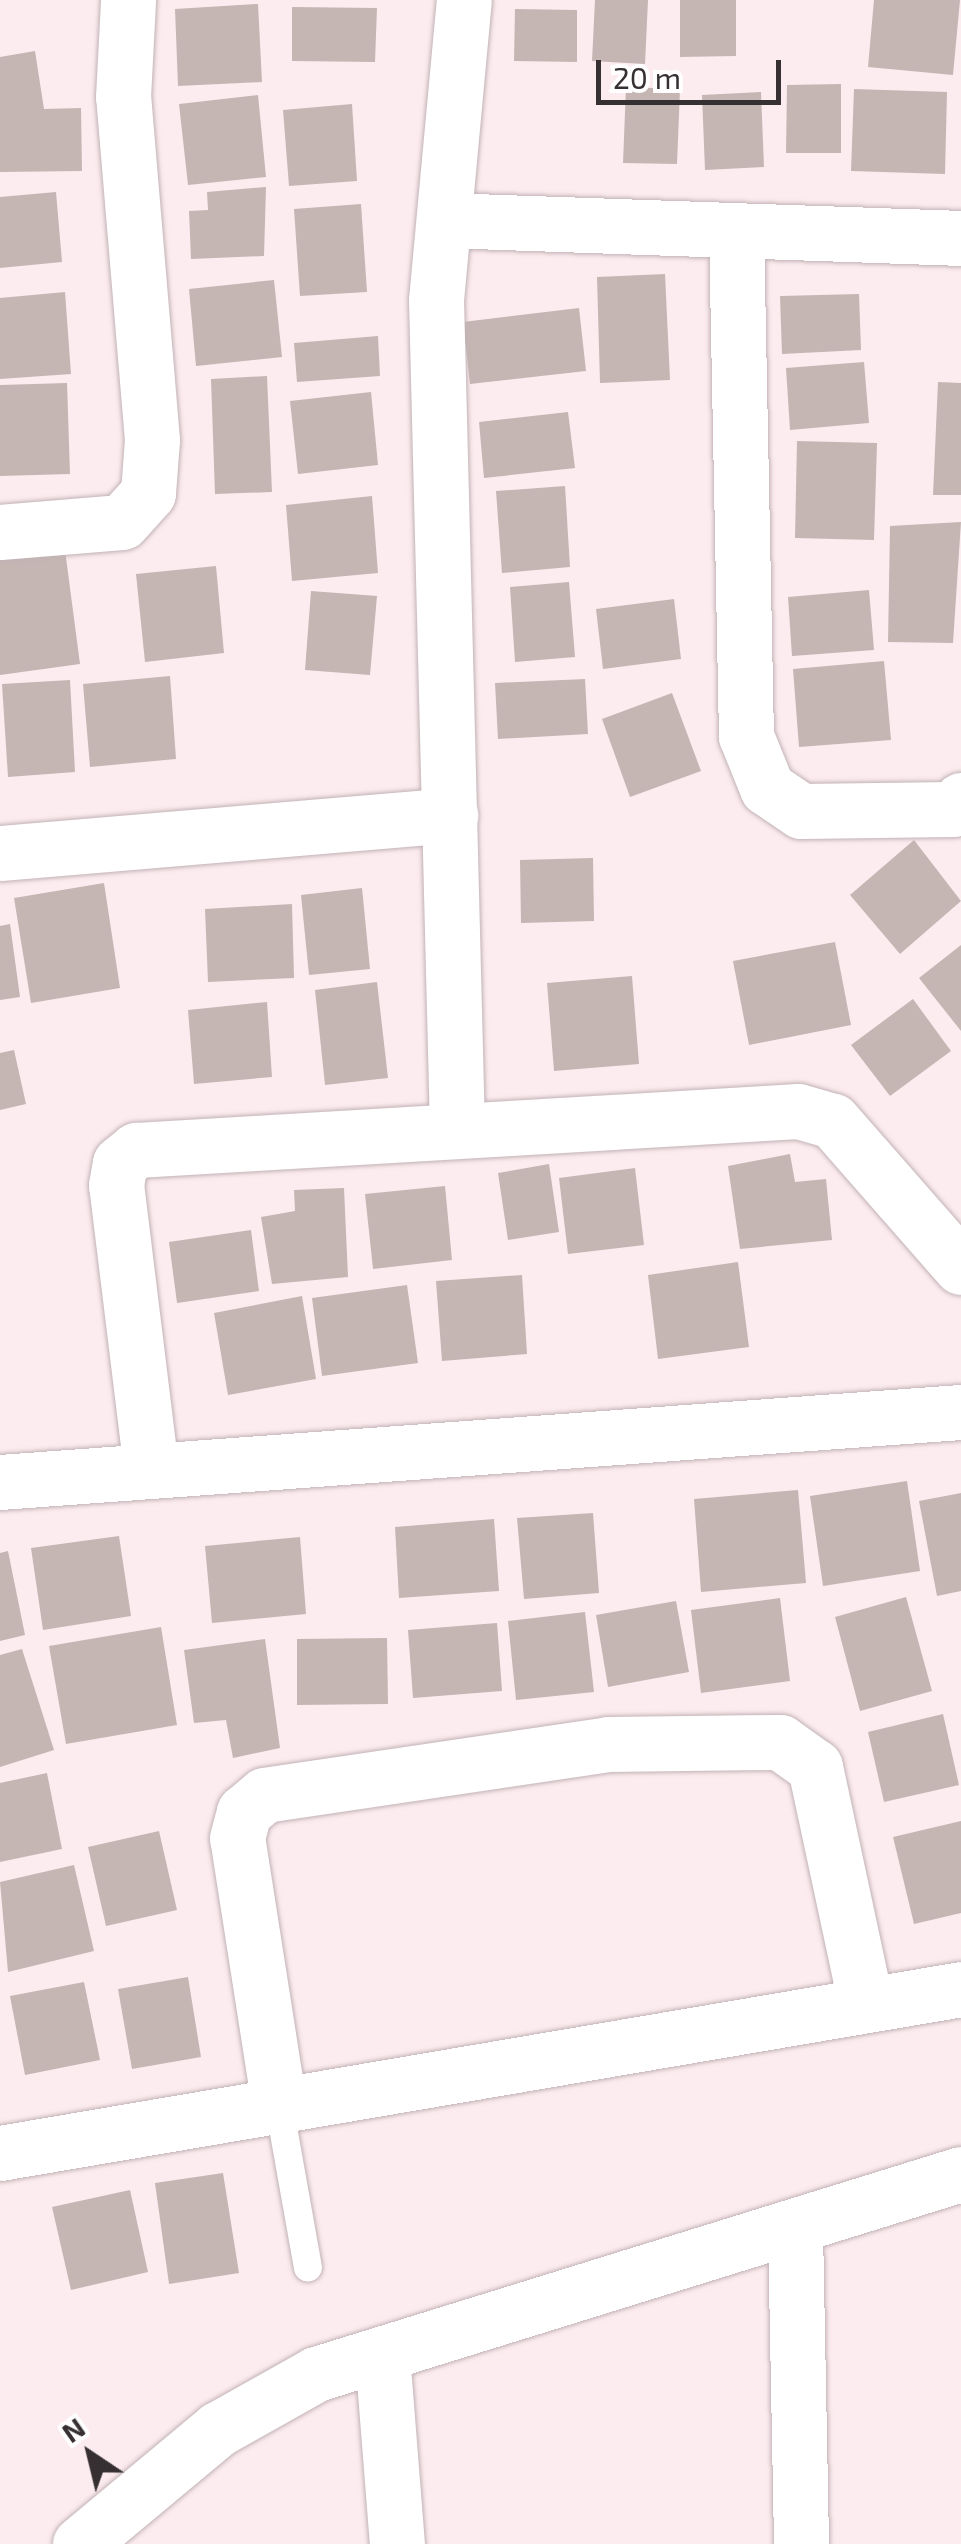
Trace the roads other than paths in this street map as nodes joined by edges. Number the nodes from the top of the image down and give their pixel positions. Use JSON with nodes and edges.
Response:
{"nodes":[{"id":1,"x":128,"y":0,"type":"edge"},
{"id":2,"x":464,"y":0,"type":"edge"},
{"id":3,"x":444,"y":220,"type":"junction"},
{"id":4,"x":736,"y":230,"type":"junction"},
{"id":5,"x":961,"y":238,"type":"edge"},
{"id":6,"x":0,"y":532,"type":"edge"},
{"id":7,"x":958,"y":809,"type":"edge"},
{"id":8,"x":450,"y":815,"type":"junction"},
{"id":9,"x":0,"y":853,"type":"edge"},
{"id":10,"x":457,"y":1128,"type":"junction"},
{"id":11,"x":961,"y":1268,"type":"edge"},
{"id":12,"x":961,"y":1412,"type":"edge"},
{"id":13,"x":151,"y":1470,"type":"junction"},
{"id":14,"x":0,"y":1482,"type":"edge"},
{"id":15,"x":961,"y":1989,"type":"edge"},
{"id":16,"x":866,"y":2005,"type":"junction"},
{"id":17,"x":279,"y":2105,"type":"junction"},
{"id":18,"x":0,"y":2153,"type":"edge"},
{"id":19,"x":961,"y":2174,"type":"edge"},
{"id":20,"x":795,"y":2230,"type":"junction"},
{"id":21,"x":308,"y":2267,"type":"dead end"},
{"id":22,"x":382,"y":2354,"type":"junction"},
{"id":23,"x":80,"y":2544,"type":"edge"},
{"id":24,"x":397,"y":2544,"type":"edge"},
{"id":25,"x":801,"y":2544,"type":"edge"}],
"edges":[{"from":1,"to":6,"type":"street"},
{"from":2,"to":3,"type":"street"},
{"from":3,"to":4,"type":"street"},
{"from":3,"to":8,"type":"street"},
{"from":4,"to":5,"type":"street"},
{"from":4,"to":7,"type":"street"},
{"from":8,"to":9,"type":"street"},
{"from":8,"to":10,"type":"street"},
{"from":10,"to":11,"type":"street"},
{"from":10,"to":13,"type":"street"},
{"from":12,"to":13,"type":"street"},
{"from":13,"to":14,"type":"street"},
{"from":15,"to":16,"type":"street"},
{"from":16,"to":17,"type":"street"},
{"from":16,"to":17,"type":"street"},
{"from":17,"to":18,"type":"street"},
{"from":17,"to":21,"type":"lane"},
{"from":19,"to":20,"type":"street"},
{"from":20,"to":22,"type":"street"},
{"from":20,"to":25,"type":"street"},
{"from":22,"to":23,"type":"street"},
{"from":22,"to":24,"type":"street"}]}
